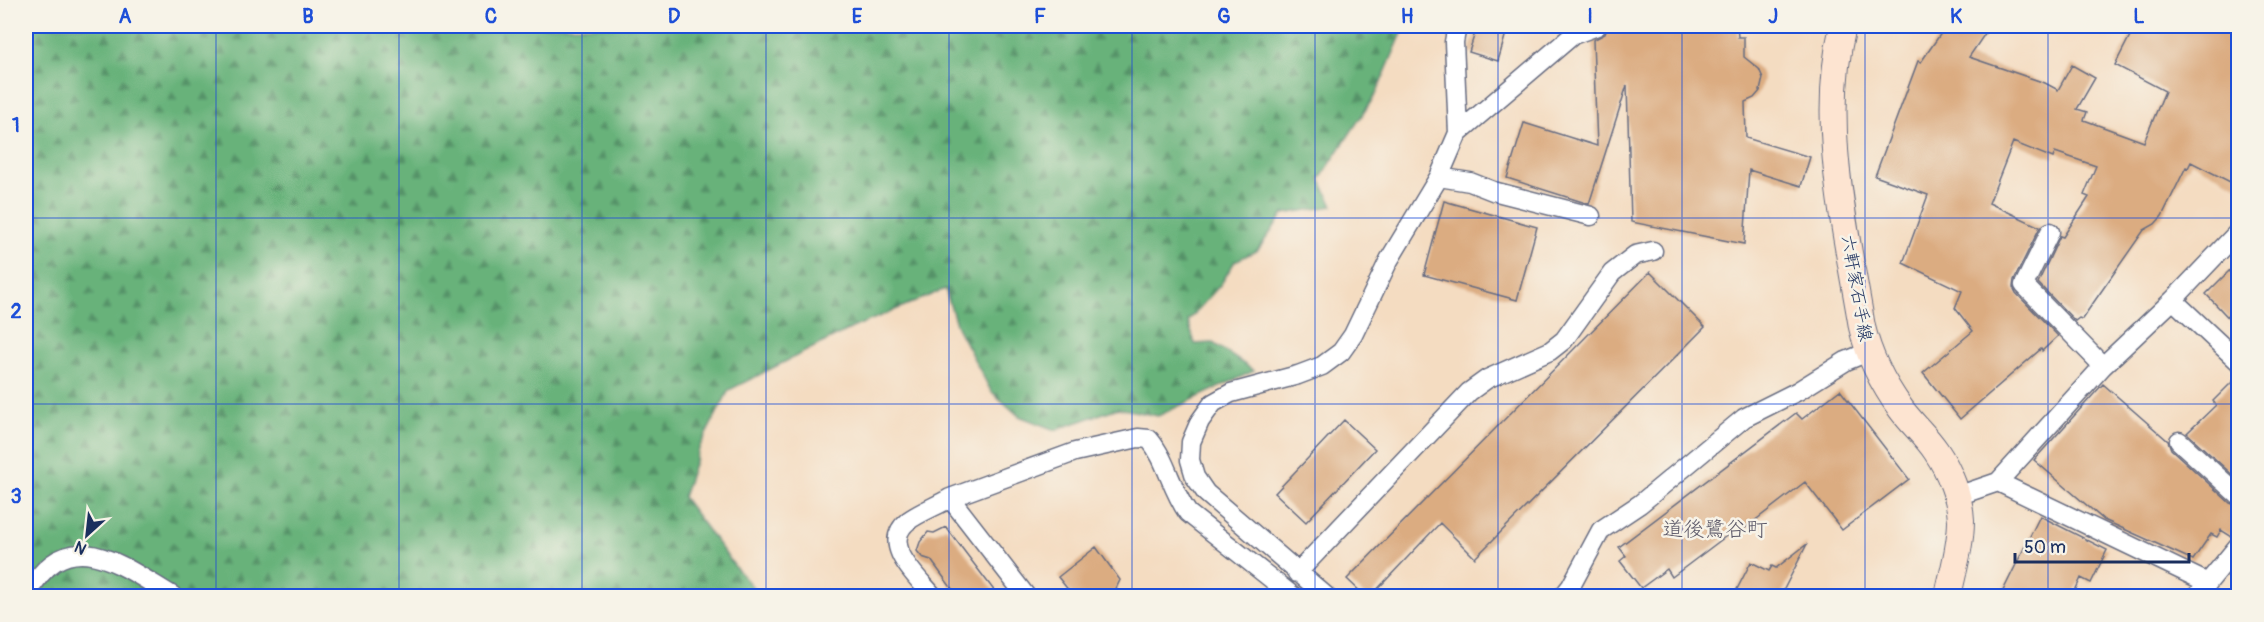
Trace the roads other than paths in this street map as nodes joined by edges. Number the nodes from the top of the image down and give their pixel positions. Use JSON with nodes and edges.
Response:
{"nodes":[{"id":1,"x":1456,"y":26,"type":"edge"},
{"id":2,"x":1598,"y":26,"type":"edge"},
{"id":3,"x":1842,"y":26,"type":"edge"},
{"id":4,"x":1458,"y":133,"type":"junction"},
{"id":5,"x":1439,"y":177,"type":"junction"},
{"id":6,"x":1591,"y":216,"type":"dead end"},
{"id":7,"x":2050,"y":232,"type":"dead end"},
{"id":8,"x":2238,"y":232,"type":"edge"},
{"id":9,"x":1653,"y":251,"type":"dead end"},
{"id":10,"x":2173,"y":300,"type":"junction"},
{"id":11,"x":1868,"y":352,"type":"junction"},
{"id":12,"x":2238,"y":361,"type":"edge"},
{"id":13,"x":2103,"y":366,"type":"junction"},
{"id":14,"x":2179,"y":441,"type":"dead end"},
{"id":15,"x":1998,"y":482,"type":"junction"},
{"id":16,"x":2238,"y":495,"type":"edge"},
{"id":17,"x":1957,"y":496,"type":"junction"},
{"id":18,"x":950,"y":498,"type":"junction"},
{"id":19,"x":2238,"y":546,"type":"edge"},
{"id":20,"x":1297,"y":573,"type":"junction"},
{"id":21,"x":2203,"y":590,"type":"edge"},
{"id":22,"x":26,"y":597,"type":"edge"},
{"id":23,"x":173,"y":597,"type":"edge"},
{"id":24,"x":933,"y":597,"type":"edge"},
{"id":25,"x":1026,"y":597,"type":"edge"},
{"id":26,"x":1293,"y":597,"type":"edge"},
{"id":27,"x":1326,"y":597,"type":"edge"},
{"id":28,"x":1563,"y":597,"type":"edge"},
{"id":29,"x":1948,"y":597,"type":"edge"}],
"edges":[{"from":1,"to":4,"type":"street"},
{"from":2,"to":4,"type":"street"},
{"from":3,"to":11,"type":"main road","name":"六軒家石手線"},
{"from":4,"to":5,"type":"street"},
{"from":5,"to":6,"type":"street"},
{"from":5,"to":20,"type":"street"},
{"from":7,"to":13,"type":"street"},
{"from":8,"to":10,"type":"street"},
{"from":9,"to":20,"type":"street"},
{"from":10,"to":12,"type":"street"},
{"from":10,"to":13,"type":"street"},
{"from":11,"to":17,"type":"main road","name":"六軒家石手線"},
{"from":11,"to":28,"type":"street"},
{"from":13,"to":15,"type":"street"},
{"from":14,"to":16,"type":"street"},
{"from":15,"to":17,"type":"street"},
{"from":15,"to":21,"type":"street"},
{"from":17,"to":29,"type":"main road","name":"六軒家石手線"},
{"from":18,"to":24,"type":"street"},
{"from":18,"to":25,"type":"street"},
{"from":18,"to":26,"type":"street"},
{"from":19,"to":21,"type":"street"},
{"from":20,"to":27,"type":"street"},
{"from":22,"to":23,"type":"street"}]}
